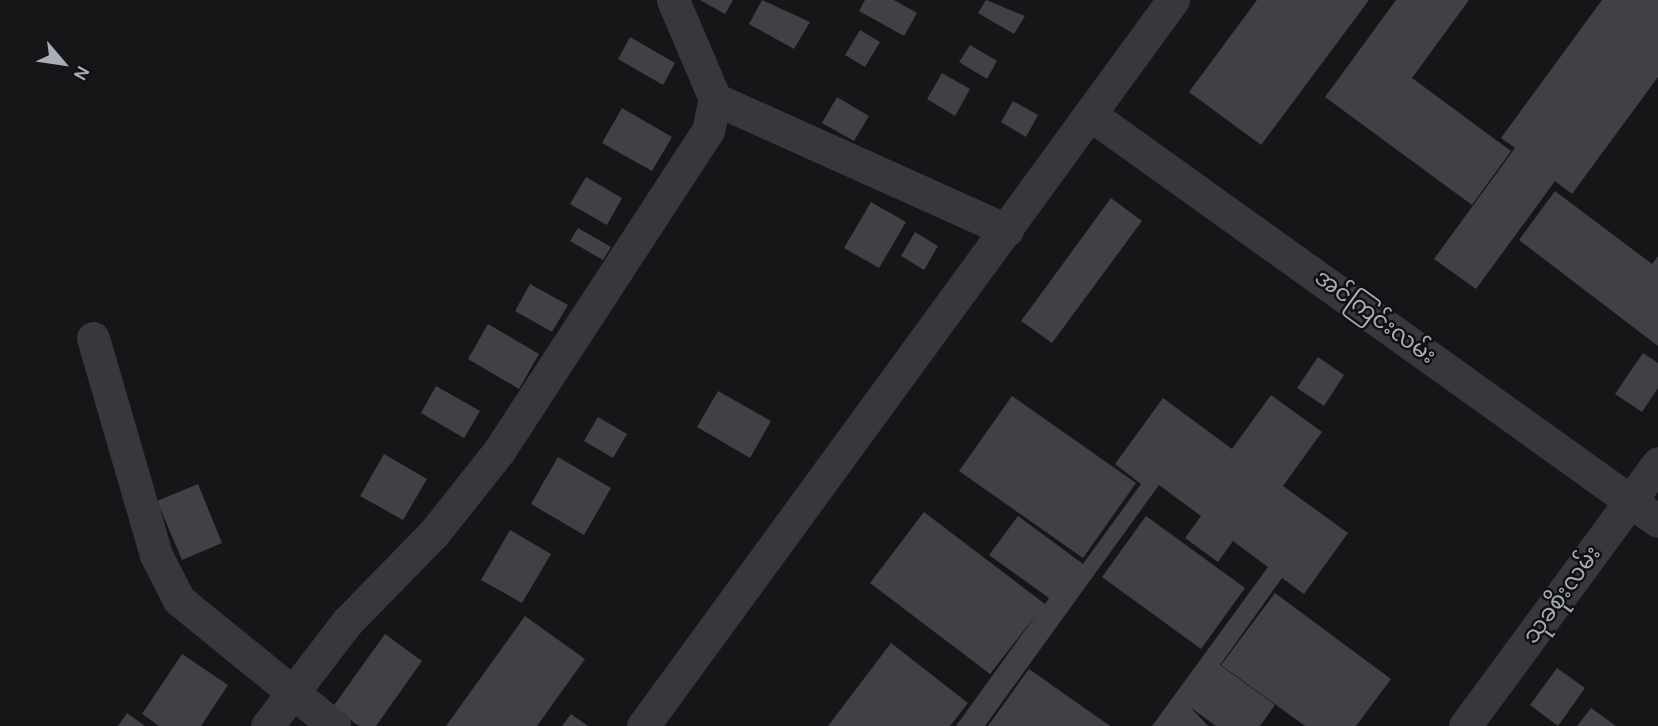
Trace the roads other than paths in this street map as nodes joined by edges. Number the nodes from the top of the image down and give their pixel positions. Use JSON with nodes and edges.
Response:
{"nodes":[{"id":1,"x":673,"y":0,"type":"edge"},
{"id":2,"x":1173,"y":0,"type":"edge"},
{"id":3,"x":715,"y":99,"type":"junction"},
{"id":4,"x":1091,"y":115,"type":"junction"},
{"id":5,"x":1007,"y":230,"type":"junction"},
{"id":6,"x":93,"y":338,"type":"dead end"},
{"id":7,"x":1658,"y":463,"type":"edge"},
{"id":8,"x":1631,"y":501,"type":"junction"},
{"id":9,"x":1658,"y":521,"type":"edge"},
{"id":10,"x":292,"y":693,"type":"junction"},
{"id":11,"x":267,"y":726,"type":"edge"},
{"id":12,"x":334,"y":726,"type":"edge"},
{"id":13,"x":643,"y":726,"type":"edge"},
{"id":14,"x":1465,"y":726,"type":"edge"}],
"edges":[{"from":1,"to":3,"type":"street"},
{"from":2,"to":4,"type":"street"},
{"from":3,"to":5,"type":"street"},
{"from":3,"to":10,"type":"street"},
{"from":4,"to":5,"type":"street"},
{"from":4,"to":8,"type":"street","name":"အင်ကြင်းလမ်း"},
{"from":5,"to":13,"type":"street"},
{"from":6,"to":10,"type":"street"},
{"from":7,"to":8,"type":"street","name":"သုခစိုးလမ်း"},
{"from":8,"to":9,"type":"street","name":"အင်ကြင်းလမ်း"},
{"from":8,"to":14,"type":"street","name":"သုခစိုးလမ်း"},
{"from":10,"to":11,"type":"street"},
{"from":10,"to":12,"type":"street"}]}
